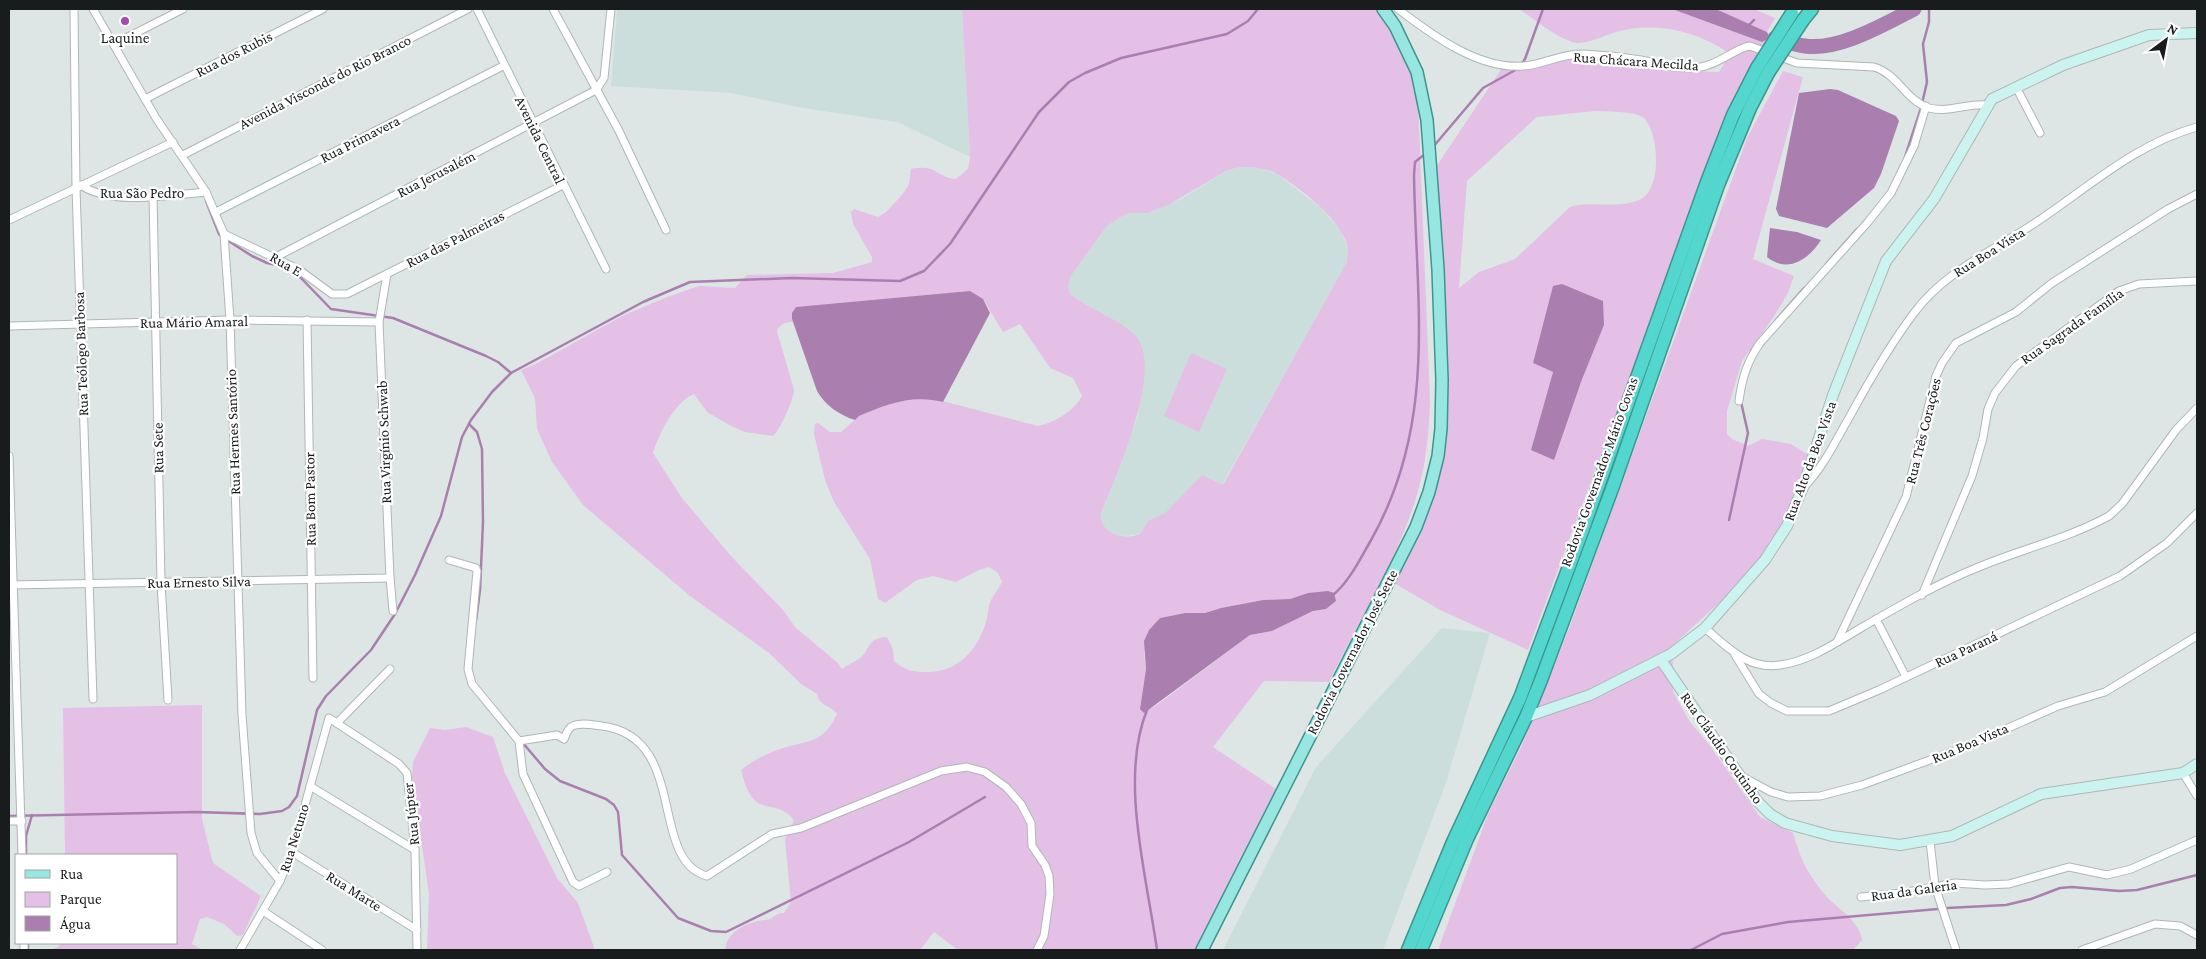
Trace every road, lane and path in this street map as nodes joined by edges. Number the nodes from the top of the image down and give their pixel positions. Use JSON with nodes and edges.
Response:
{"nodes":[{"id":1,"x":74,"y":9,"type":"edge"},
{"id":2,"x":93,"y":9,"type":"edge"},
{"id":3,"x":183,"y":9,"type":"edge"},
{"id":4,"x":323,"y":9,"type":"edge"},
{"id":5,"x":468,"y":9,"type":"edge"},
{"id":6,"x":477,"y":9,"type":"edge"},
{"id":7,"x":553,"y":9,"type":"edge"},
{"id":8,"x":611,"y":9,"type":"edge"},
{"id":9,"x":1383,"y":9,"type":"edge"},
{"id":10,"x":1398,"y":9,"type":"edge"},
{"id":11,"x":1812,"y":9,"type":"edge"},
{"id":12,"x":1797,"y":14,"type":"edge"},
{"id":13,"x":2197,"y":33,"type":"edge"},
{"id":14,"x":114,"y":44,"type":"junction"},
{"id":15,"x":503,"y":66,"type":"junction"},
{"id":16,"x":1762,"y":70,"type":"junction"},
{"id":17,"x":2016,"y":87,"type":"junction"},
{"id":18,"x":596,"y":90,"type":"junction"},
{"id":19,"x":145,"y":99,"type":"junction"},
{"id":20,"x":1987,"y":105,"type":"junction"},
{"id":21,"x":1926,"y":106,"type":"junction"},
{"id":22,"x":533,"y":124,"type":"junction"},
{"id":23,"x":2197,"y":127,"type":"edge"},
{"id":24,"x":2040,"y":133,"type":"dead end"},
{"id":25,"x":173,"y":142,"type":"junction"},
{"id":26,"x":182,"y":155,"type":"junction"},
{"id":27,"x":562,"y":184,"type":"junction"},
{"id":28,"x":78,"y":187,"type":"junction"},
{"id":29,"x":206,"y":192,"type":"junction"},
{"id":30,"x":2197,"y":194,"type":"edge"},
{"id":31,"x":153,"y":196,"type":"junction"},
{"id":32,"x":216,"y":212,"type":"junction"},
{"id":33,"x":9,"y":220,"type":"edge"},
{"id":34,"x":666,"y":230,"type":"dead end"},
{"id":35,"x":224,"y":234,"type":"junction"},
{"id":36,"x":276,"y":257,"type":"junction"},
{"id":37,"x":606,"y":269,"type":"dead end"},
{"id":38,"x":387,"y":274,"type":"junction"},
{"id":39,"x":2197,"y":281,"type":"edge"},
{"id":40,"x":347,"y":294,"type":"joint"},
{"id":41,"x":230,"y":320,"type":"junction"},
{"id":42,"x":307,"y":320,"type":"junction"},
{"id":43,"x":379,"y":322,"type":"junction"},
{"id":44,"x":155,"y":323,"type":"junction"},
{"id":45,"x":80,"y":324,"type":"junction"},
{"id":46,"x":9,"y":326,"type":"edge"},
{"id":47,"x":1739,"y":400,"type":"dead end"},
{"id":48,"x":2197,"y":408,"type":"edge"},
{"id":49,"x":9,"y":456,"type":"edge"},
{"id":50,"x":1804,"y":487,"type":"junction"},
{"id":51,"x":2197,"y":513,"type":"edge"},
{"id":52,"x":449,"y":560,"type":"dead end"},
{"id":53,"x":390,"y":578,"type":"junction"},
{"id":54,"x":238,"y":580,"type":"junction"},
{"id":55,"x":311,"y":581,"type":"junction"},
{"id":56,"x":161,"y":583,"type":"junction"},
{"id":57,"x":91,"y":584,"type":"junction"},
{"id":58,"x":11,"y":585,"type":"edge"},
{"id":59,"x":1922,"y":595,"type":"junction"},
{"id":60,"x":393,"y":611,"type":"dead end"},
{"id":61,"x":1876,"y":619,"type":"junction"},
{"id":62,"x":1705,"y":628,"type":"junction"},
{"id":63,"x":2197,"y":636,"type":"edge"},
{"id":64,"x":1837,"y":642,"type":"junction"},
{"id":65,"x":1735,"y":654,"type":"junction"},
{"id":66,"x":1661,"y":660,"type":"junction"},
{"id":67,"x":390,"y":669,"type":"dead end"},
{"id":68,"x":1906,"y":677,"type":"junction"},
{"id":69,"x":313,"y":678,"type":"dead end"},
{"id":70,"x":93,"y":698,"type":"dead end"},
{"id":71,"x":168,"y":700,"type":"dead end"},
{"id":72,"x":329,"y":718,"type":"joint"},
{"id":73,"x":1526,"y":718,"type":"junction"},
{"id":74,"x":337,"y":723,"type":"junction"},
{"id":75,"x":519,"y":741,"type":"junction"},
{"id":76,"x":2197,"y":764,"type":"edge"},
{"id":77,"x":1734,"y":771,"type":"junction"},
{"id":78,"x":2183,"y":773,"type":"junction"},
{"id":79,"x":310,"y":786,"type":"junction"},
{"id":80,"x":2197,"y":796,"type":"edge"},
{"id":81,"x":9,"y":821,"type":"edge"},
{"id":82,"x":22,"y":821,"type":"junction"},
{"id":83,"x":2197,"y":840,"type":"edge"},
{"id":84,"x":1930,"y":841,"type":"junction"},
{"id":85,"x":415,"y":850,"type":"junction"},
{"id":86,"x":292,"y":852,"type":"junction"},
{"id":87,"x":22,"y":854,"type":"edge"},
{"id":88,"x":607,"y":872,"type":"dead end"},
{"id":89,"x":280,"y":881,"type":"junction"},
{"id":90,"x":1935,"y":886,"type":"junction"},
{"id":91,"x":1861,"y":897,"type":"dead end"},
{"id":92,"x":263,"y":911,"type":"junction"},
{"id":93,"x":417,"y":930,"type":"junction"},
{"id":94,"x":2197,"y":935,"type":"edge"},
{"id":95,"x":240,"y":950,"type":"edge"},
{"id":96,"x":322,"y":950,"type":"edge"},
{"id":97,"x":417,"y":950,"type":"edge"},
{"id":98,"x":1037,"y":950,"type":"edge"},
{"id":99,"x":1202,"y":950,"type":"edge"},
{"id":100,"x":1408,"y":950,"type":"edge"},
{"id":101,"x":1421,"y":950,"type":"edge"},
{"id":102,"x":1956,"y":950,"type":"edge"},
{"id":103,"x":2082,"y":950,"type":"edge"}],
"edges":[{"from":1,"to":28,"type":"street","name":"Rua Teólogo Barbosa"},
{"from":2,"to":14,"type":"street","name":"Rua Hermes Santório"},
{"from":3,"to":14,"type":"street"},
{"from":4,"to":19,"type":"street","name":"Rua dos Rubis"},
{"from":5,"to":26,"type":"street","name":"Avenida Visconde do Rio Branco"},
{"from":6,"to":15,"type":"street","name":"Avenida Central"},
{"from":7,"to":18,"type":"street"},
{"from":8,"to":18,"type":"street"},
{"from":9,"to":99,"type":"main road","name":"Rodovia Governador José Sette"},
{"from":10,"to":21,"type":"street","name":"Rua Chácara Mecilda"},
{"from":11,"to":12,"type":"highway","name":"Rodovia Governador Mário Covas"},
{"from":12,"to":16,"type":"highway","name":"Rodovia Governador Mário Covas","bridge":true},
{"from":13,"to":17,"type":"street"},
{"from":14,"to":19,"type":"street","name":"Rua Hermes Santório"},
{"from":15,"to":22,"type":"street","name":"Avenida Central"},
{"from":15,"to":32,"type":"street","name":"Rua Primavera"},
{"from":16,"to":73,"type":"highway","name":"Rodovia Governador Mário Covas"},
{"from":16,"to":100,"type":"highway","name":"Rodovia Governador Mário Covas"},
{"from":17,"to":20,"type":"street"},
{"from":17,"to":24,"type":"street"},
{"from":18,"to":22,"type":"street","name":"Rua Jerusalém"},
{"from":18,"to":34,"type":"street"},
{"from":19,"to":25,"type":"street","name":"Rua Hermes Santório"},
{"from":20,"to":21,"type":"street"},
{"from":20,"to":50,"type":"street","name":"Rua Alto da Boa Vista"},
{"from":21,"to":47,"type":"street"},
{"from":22,"to":27,"type":"street","name":"Avenida Central"},
{"from":22,"to":36,"type":"street","name":"Rua Jerusalém"},
{"from":23,"to":50,"type":"street","name":"Rua Boa Vista"},
{"from":25,"to":26,"type":"street","name":"Rua Hermes Santório"},
{"from":25,"to":28,"type":"street"},
{"from":26,"to":29,"type":"street","name":"Rua Hermes Santório"},
{"from":27,"to":37,"type":"street","name":"Avenida Central"},
{"from":27,"to":38,"type":"street","name":"Rua das Palmeiras"},
{"from":28,"to":31,"type":"street","name":"Rua São Pedro"},
{"from":28,"to":33,"type":"street"},
{"from":28,"to":45,"type":"street","name":"Rua Teólogo Barbosa"},
{"from":29,"to":31,"type":"street","name":"Rua São Pedro"},
{"from":29,"to":32,"type":"street","name":"Rua Hermes Santório"},
{"from":30,"to":64,"type":"street","name":"Rua Três Corações"},
{"from":31,"to":44,"type":"street","name":"Rua Sete"},
{"from":32,"to":35,"type":"street","name":"Rua Hermes Santório"},
{"from":35,"to":36,"type":"street","name":"Rua E"},
{"from":35,"to":41,"type":"street","name":"Rua Hermes Santório"},
{"from":36,"to":40,"type":"street","name":"Rua E"},
{"from":38,"to":40,"type":"street","name":"Rua das Palmeiras"},
{"from":38,"to":43,"type":"street","name":"Rua Virgínio Schwab"},
{"from":39,"to":59,"type":"street","name":"Rua Sagrada Família"},
{"from":41,"to":42,"type":"street","name":"Rua Mário Amaral"},
{"from":41,"to":44,"type":"street","name":"Rua Mário Amaral"},
{"from":41,"to":54,"type":"street","name":"Rua Hermes Santório"},
{"from":42,"to":43,"type":"street","name":"Rua Mário Amaral"},
{"from":42,"to":55,"type":"street","name":"Rua Bom Pastor"},
{"from":43,"to":53,"type":"street","name":"Rua Virgínio Schwab"},
{"from":44,"to":45,"type":"street","name":"Rua Mário Amaral"},
{"from":44,"to":56,"type":"street","name":"Rua Sete"},
{"from":45,"to":46,"type":"street","name":"Rua Mário Amaral"},
{"from":45,"to":57,"type":"street","name":"Rua Teólogo Barbosa"},
{"from":48,"to":59,"type":"street"},
{"from":49,"to":58,"type":"street"},
{"from":50,"to":62,"type":"street","name":"Rua Alto da Boa Vista"},
{"from":51,"to":68,"type":"street","name":"Rua Paraná"},
{"from":52,"to":75,"type":"street"},
{"from":53,"to":55,"type":"street","name":"Rua Ernesto Silva"},
{"from":53,"to":60,"type":"street","name":"Rua Virgínio Schwab"},
{"from":54,"to":55,"type":"street","name":"Rua Ernesto Silva"},
{"from":54,"to":56,"type":"street","name":"Rua Ernesto Silva"},
{"from":54,"to":89,"type":"street","name":"Rua Hermes Santório"},
{"from":55,"to":69,"type":"street","name":"Rua Bom Pastor"},
{"from":56,"to":57,"type":"street","name":"Rua Ernesto Silva"},
{"from":56,"to":71,"type":"street","name":"Rua Sete"},
{"from":57,"to":58,"type":"street","name":"Rua Ernesto Silva"},
{"from":57,"to":70,"type":"street","name":"Rua Teólogo Barbosa"},
{"from":58,"to":82,"type":"street"},
{"from":59,"to":61,"type":"street"},
{"from":61,"to":64,"type":"street"},
{"from":61,"to":68,"type":"street"},
{"from":62,"to":65,"type":"street"},
{"from":62,"to":66,"type":"street","name":"Rua Alto da Boa Vista"},
{"from":63,"to":77,"type":"street","name":"Rua Boa Vista"},
{"from":64,"to":65,"type":"street"},
{"from":65,"to":68,"type":"street","name":"Rua Paraná"},
{"from":66,"to":73,"type":"street","name":"Rua Alto da Boa Vista"},
{"from":66,"to":77,"type":"street","name":"Rua Cláudio Coutinho"},
{"from":67,"to":74,"type":"street"},
{"from":72,"to":74,"type":"street","name":"Rua Júpter"},
{"from":72,"to":79,"type":"street","name":"Rua Netuno"},
{"from":73,"to":101,"type":"highway","name":"Rodovia Governador Mário Covas"},
{"from":74,"to":85,"type":"street","name":"Rua Júpter"},
{"from":75,"to":88,"type":"street"},
{"from":75,"to":98,"type":"street"},
{"from":76,"to":78,"type":"street","name":"Rua Cláudio Coutinho"},
{"from":77,"to":84,"type":"street","name":"Rua Cláudio Coutinho"},
{"from":78,"to":80,"type":"street"},
{"from":78,"to":84,"type":"street","name":"Rua Cláudio Coutinho"},
{"from":79,"to":85,"type":"street"},
{"from":79,"to":86,"type":"street","name":"Rua Netuno"},
{"from":81,"to":82,"type":"street"},
{"from":82,"to":87,"type":"street"},
{"from":83,"to":90,"type":"street","name":"Rua da Galeria"},
{"from":84,"to":90,"type":"street"},
{"from":85,"to":93,"type":"street","name":"Rua Júpter"},
{"from":86,"to":89,"type":"street","name":"Rua Netuno"},
{"from":86,"to":93,"type":"street","name":"Rua Marte"},
{"from":89,"to":92,"type":"street","name":"Rua Netuno"},
{"from":90,"to":91,"type":"street","name":"Rua da Galeria"},
{"from":90,"to":102,"type":"street"},
{"from":92,"to":95,"type":"street","name":"Rua Netuno"},
{"from":92,"to":96,"type":"street"},
{"from":93,"to":97,"type":"street","name":"Rua Júpter"},
{"from":94,"to":103,"type":"street"}]}
